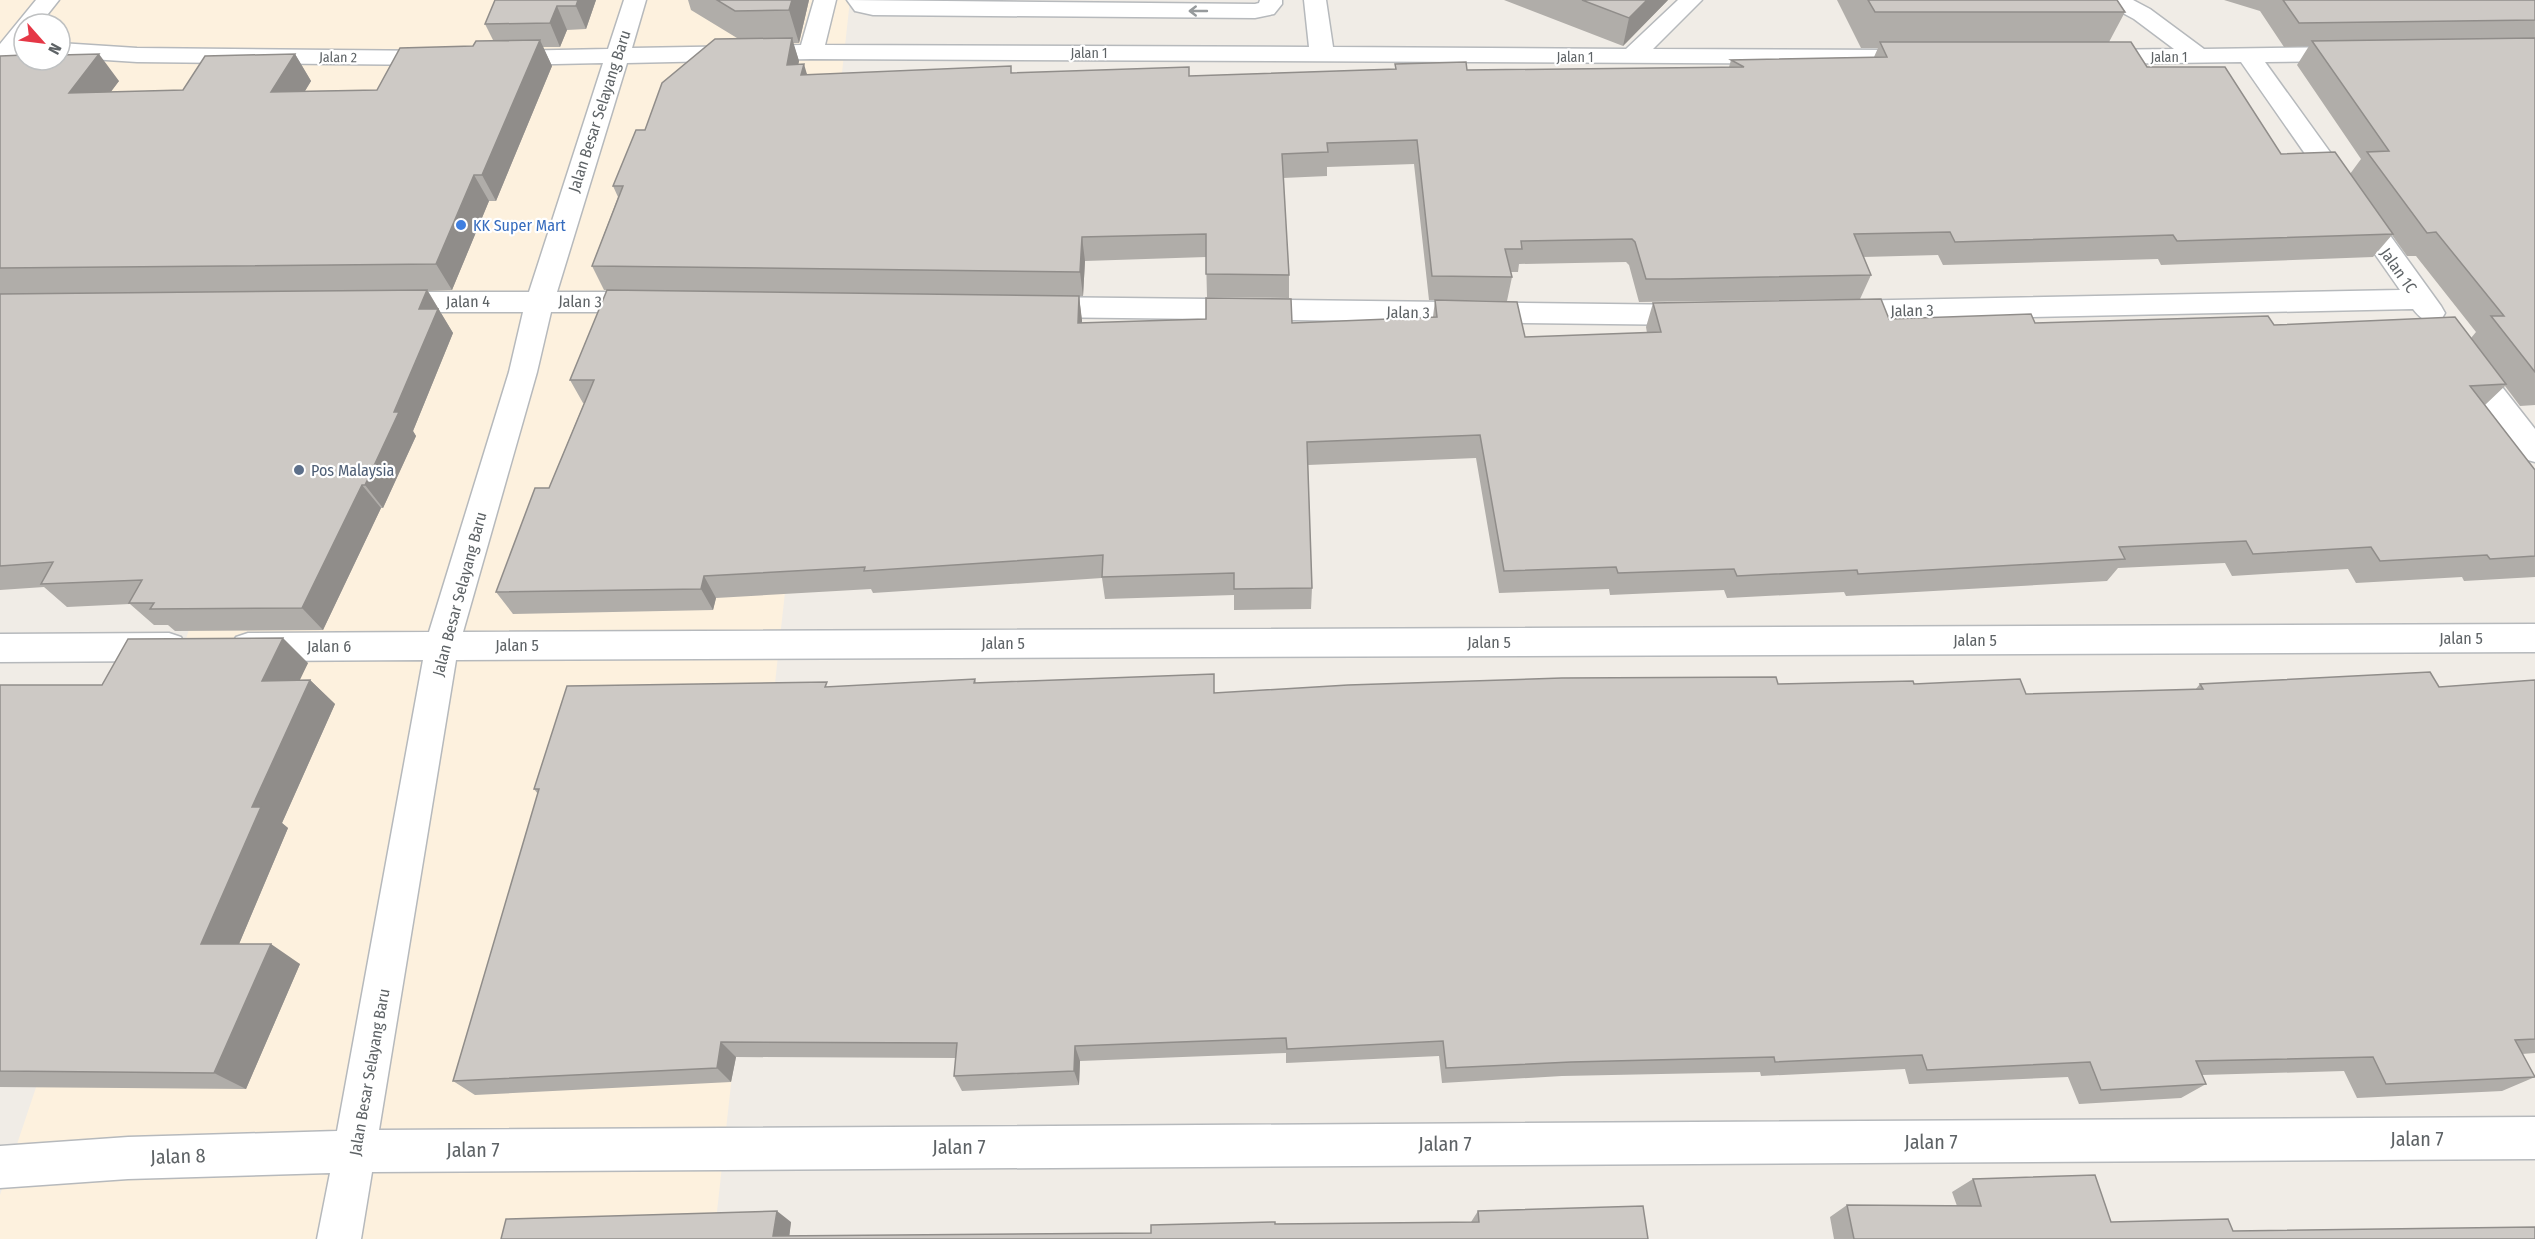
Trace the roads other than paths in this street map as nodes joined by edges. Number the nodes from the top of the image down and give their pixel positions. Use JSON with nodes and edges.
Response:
{"nodes":[{"id":1,"x":48,"y":0,"type":"edge"},
{"id":2,"x":635,"y":0,"type":"edge"},
{"id":3,"x":825,"y":0,"type":"edge"},
{"id":4,"x":858,"y":0,"type":"edge"},
{"id":5,"x":1271,"y":0,"type":"edge"},
{"id":6,"x":1315,"y":0,"type":"edge"},
{"id":7,"x":1691,"y":0,"type":"edge"},
{"id":8,"x":2116,"y":0,"type":"edge"},
{"id":9,"x":1155,"y":7,"type":"junction"},
{"id":10,"x":1227,"y":11,"type":"junction"},
{"id":11,"x":38,"y":12,"type":"edge"},
{"id":12,"x":72,"y":51,"type":"edge"},
{"id":13,"x":811,"y":52,"type":"junction"},
{"id":14,"x":1156,"y":53,"type":"junction"},
{"id":15,"x":1229,"y":54,"type":"junction"},
{"id":16,"x":2367,"y":54,"type":"edge"},
{"id":17,"x":2248,"y":55,"type":"junction"},
{"id":18,"x":1322,"y":56,"type":"junction"},
{"id":19,"x":616,"y":57,"type":"junction"},
{"id":20,"x":1630,"y":57,"type":"junction"},
{"id":21,"x":1925,"y":57,"type":"edge"},
{"id":22,"x":2068,"y":57,"type":"edge"},
{"id":23,"x":2200,"y":57,"type":"junction"},
{"id":24,"x":461,"y":58,"type":"edge"},
{"id":25,"x":485,"y":58,"type":"edge"},
{"id":26,"x":2420,"y":299,"type":"junction"},
{"id":27,"x":540,"y":300,"type":"junction"},
{"id":28,"x":360,"y":302,"type":"edge"},
{"id":29,"x":671,"y":302,"type":"edge"},
{"id":30,"x":1006,"y":307,"type":"edge"},
{"id":31,"x":1817,"y":312,"type":"edge"},
{"id":32,"x":1723,"y":314,"type":"edge"},
{"id":33,"x":2535,"y":451,"type":"edge"},
{"id":34,"x":2535,"y":638,"type":"edge"},
{"id":35,"x":442,"y":646,"type":"junction"},
{"id":36,"x":0,"y":648,"type":"edge"},
{"id":37,"x":2535,"y":1138,"type":"edge"},
{"id":38,"x":356,"y":1151,"type":"junction"},
{"id":39,"x":0,"y":1167,"type":"edge"},
{"id":40,"x":339,"y":1239,"type":"edge"}],
"edges":[{"from":1,"to":11,"type":"street"},
{"from":2,"to":19,"type":"street","name":"Jalan Besar Selayang Baru"},
{"from":3,"to":13,"type":"street"},
{"from":4,"to":9,"type":"street"},
{"from":5,"to":10,"type":"street"},
{"from":6,"to":18,"type":"street"},
{"from":7,"to":20,"type":"street"},
{"from":8,"to":23,"type":"street"},
{"from":10,"to":9,"type":"street","one_way":true},
{"from":9,"to":14,"type":"street"},
{"from":10,"to":15,"type":"street"},
{"from":12,"to":24,"type":"street","name":"Jalan 2"},
{"from":13,"to":14,"type":"street","name":"Jalan 1"},
{"from":13,"to":19,"type":"street","name":"Jalan 1"},
{"from":14,"to":15,"type":"street","name":"Jalan 1"},
{"from":15,"to":18,"type":"street","name":"Jalan 1"},
{"from":16,"to":17,"type":"street","name":"Jalan 1"},
{"from":17,"to":23,"type":"street","name":"Jalan 1"},
{"from":17,"to":26,"type":"street","name":"Jalan 1C"},
{"from":18,"to":20,"type":"street","name":"Jalan 1"},
{"from":19,"to":25,"type":"street"},
{"from":19,"to":27,"type":"street","name":"Jalan Besar Selayang Baru"},
{"from":20,"to":21,"type":"street","name":"Jalan 1"},
{"from":22,"to":23,"type":"street","name":"Jalan 1"},
{"from":26,"to":31,"type":"street","name":"Jalan 3"},
{"from":26,"to":33,"type":"street","name":"Jalan 1C"},
{"from":27,"to":28,"type":"street","name":"Jalan 4"},
{"from":27,"to":29,"type":"street","name":"Jalan 3"},
{"from":27,"to":35,"type":"street","name":"Jalan Besar Selayang Baru"},
{"from":30,"to":32,"type":"street","name":"Jalan 3"},
{"from":34,"to":35,"type":"street","name":"Jalan 5"},
{"from":35,"to":36,"type":"street","name":"Jalan 6"},
{"from":35,"to":38,"type":"street","name":"Jalan Besar Selayang Baru"},
{"from":37,"to":38,"type":"street","name":"Jalan 7"},
{"from":38,"to":39,"type":"street","name":"Jalan 8"},
{"from":38,"to":40,"type":"street","name":"Jalan Besar Selayang Baru"}]}
